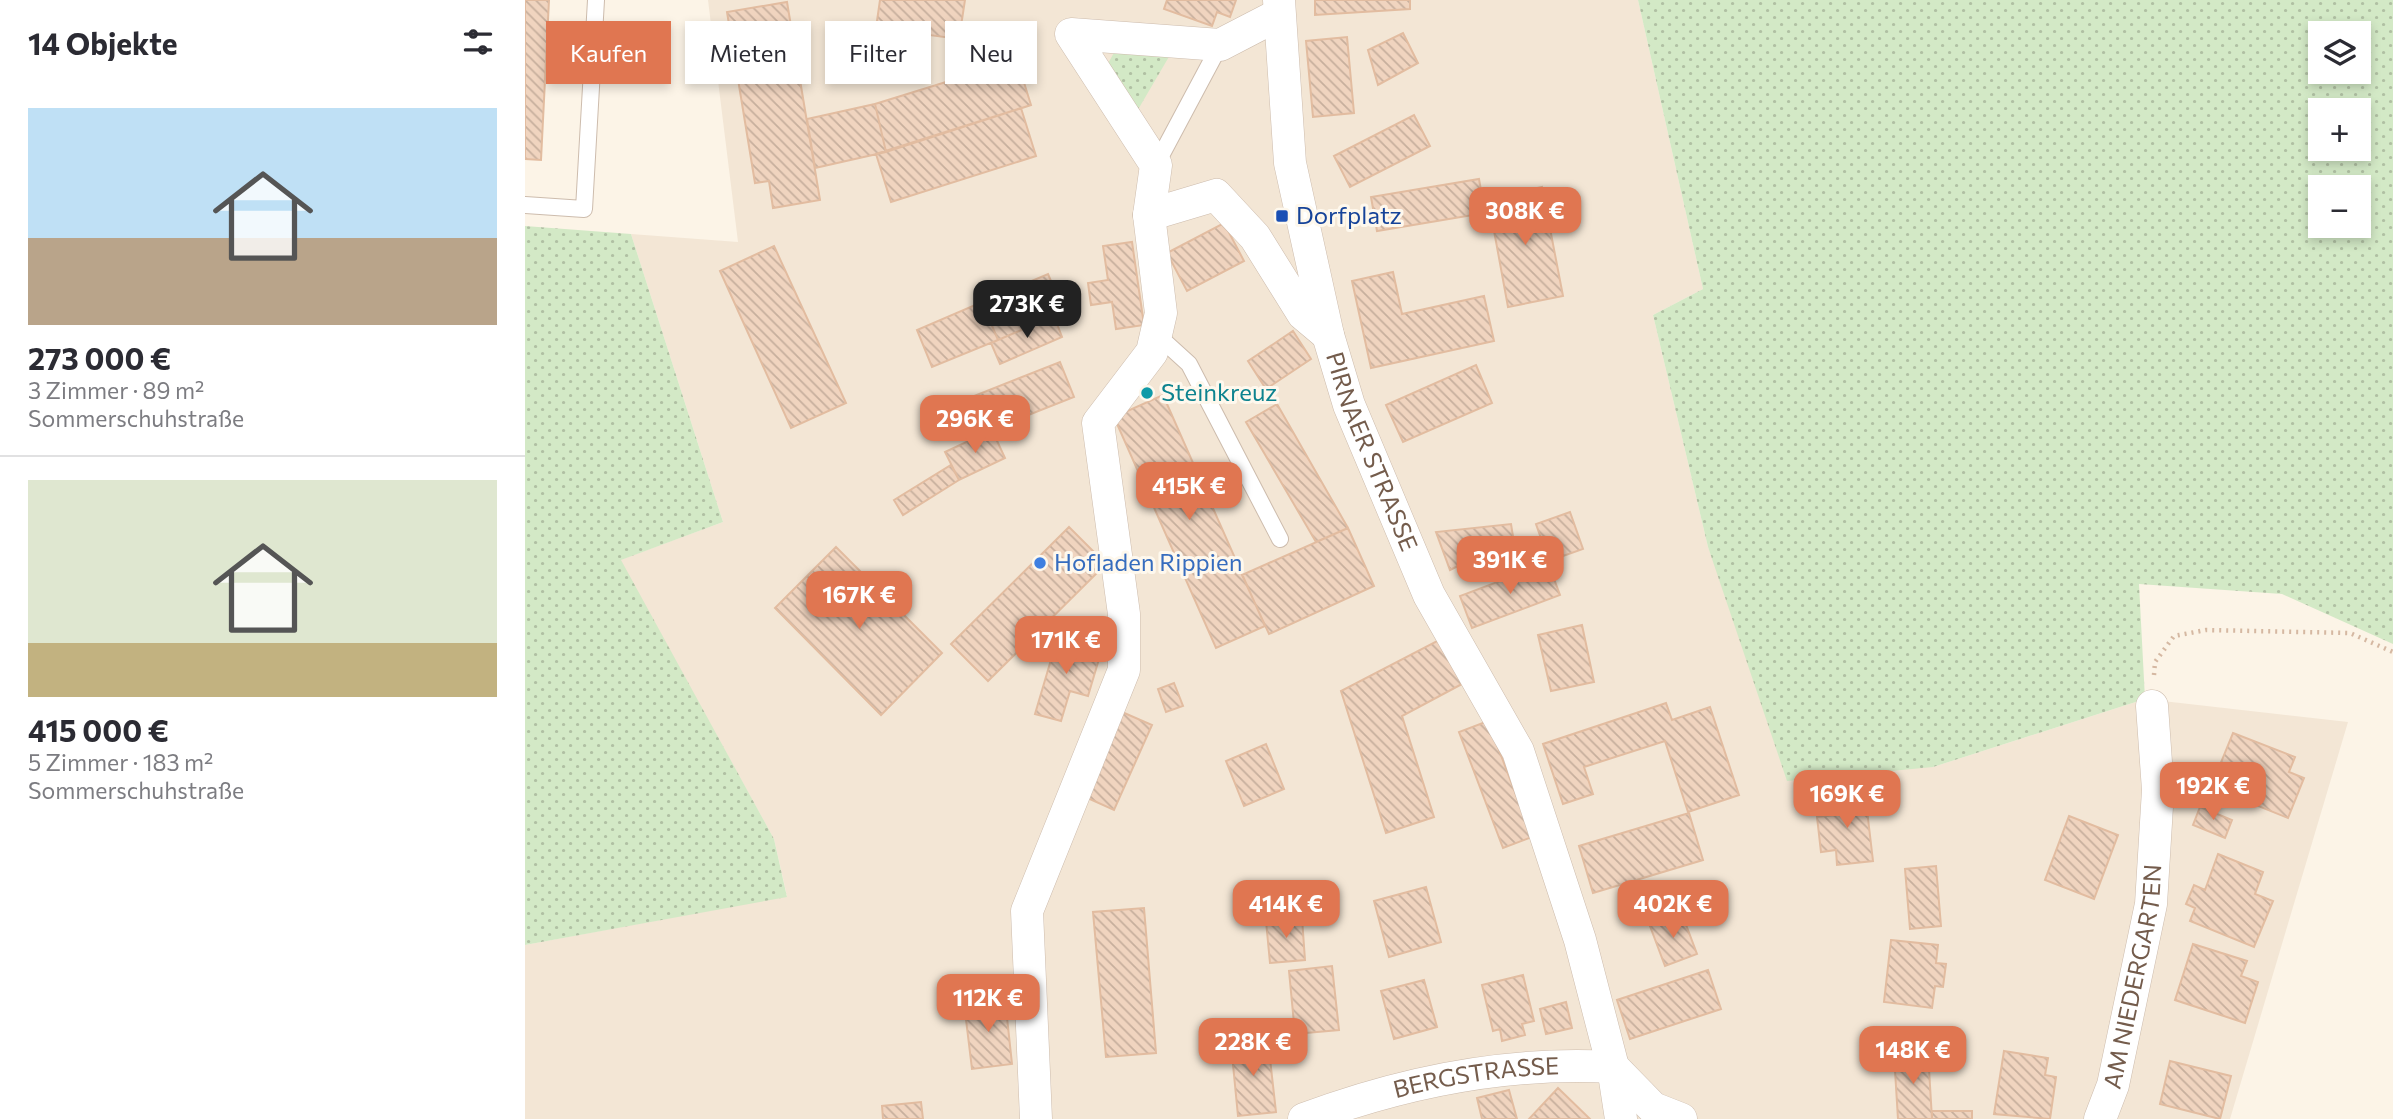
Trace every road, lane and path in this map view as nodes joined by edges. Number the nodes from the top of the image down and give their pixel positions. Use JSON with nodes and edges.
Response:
{"nodes":[{"id":1,"x":596,"y":0,"type":"edge"},
{"id":2,"x":1278,"y":7,"type":"edge"},
{"id":3,"x":1220,"y":45,"type":"junction"},
{"id":4,"x":1156,"y":166,"type":"junction"},
{"id":5,"x":525,"y":205,"type":"edge"},
{"id":6,"x":1149,"y":215,"type":"junction"},
{"id":7,"x":1156,"y":334,"type":"junction"},
{"id":8,"x":1328,"y":335,"type":"junction"},
{"id":9,"x":1280,"y":539,"type":"dead end"},
{"id":10,"x":2393,"y":652,"type":"edge"},
{"id":11,"x":2152,"y":706,"type":"joint"},
{"id":12,"x":1613,"y":1068,"type":"junction"},
{"id":13,"x":1036,"y":1119,"type":"edge"},
{"id":14,"x":1304,"y":1119,"type":"edge"},
{"id":15,"x":1621,"y":1119,"type":"edge"},
{"id":16,"x":1681,"y":1119,"type":"edge"},
{"id":17,"x":2100,"y":1119,"type":"edge"}],
"edges":[{"from":1,"to":5,"type":"lane"},
{"from":2,"to":3,"type":"street"},
{"from":2,"to":8,"type":"street","name":"PIRNAER STRASSE"},
{"from":3,"to":4,"type":"lane"},
{"from":3,"to":4,"type":"street"},
{"from":4,"to":6,"type":"street"},
{"from":6,"to":7,"type":"street"},
{"from":6,"to":8,"type":"street"},
{"from":7,"to":9,"type":"lane"},
{"from":7,"to":13,"type":"street"},
{"from":8,"to":12,"type":"street","name":"PIRNAER STRASSE"},
{"from":10,"to":11,"type":"path"},
{"from":11,"to":17,"type":"street","name":"AM NIEDERGARTEN"},
{"from":12,"to":14,"type":"street","name":"BERGSTRASSE"},
{"from":12,"to":15,"type":"street","name":"PIRNAER STRASSE"},
{"from":12,"to":16,"type":"street"}]}
